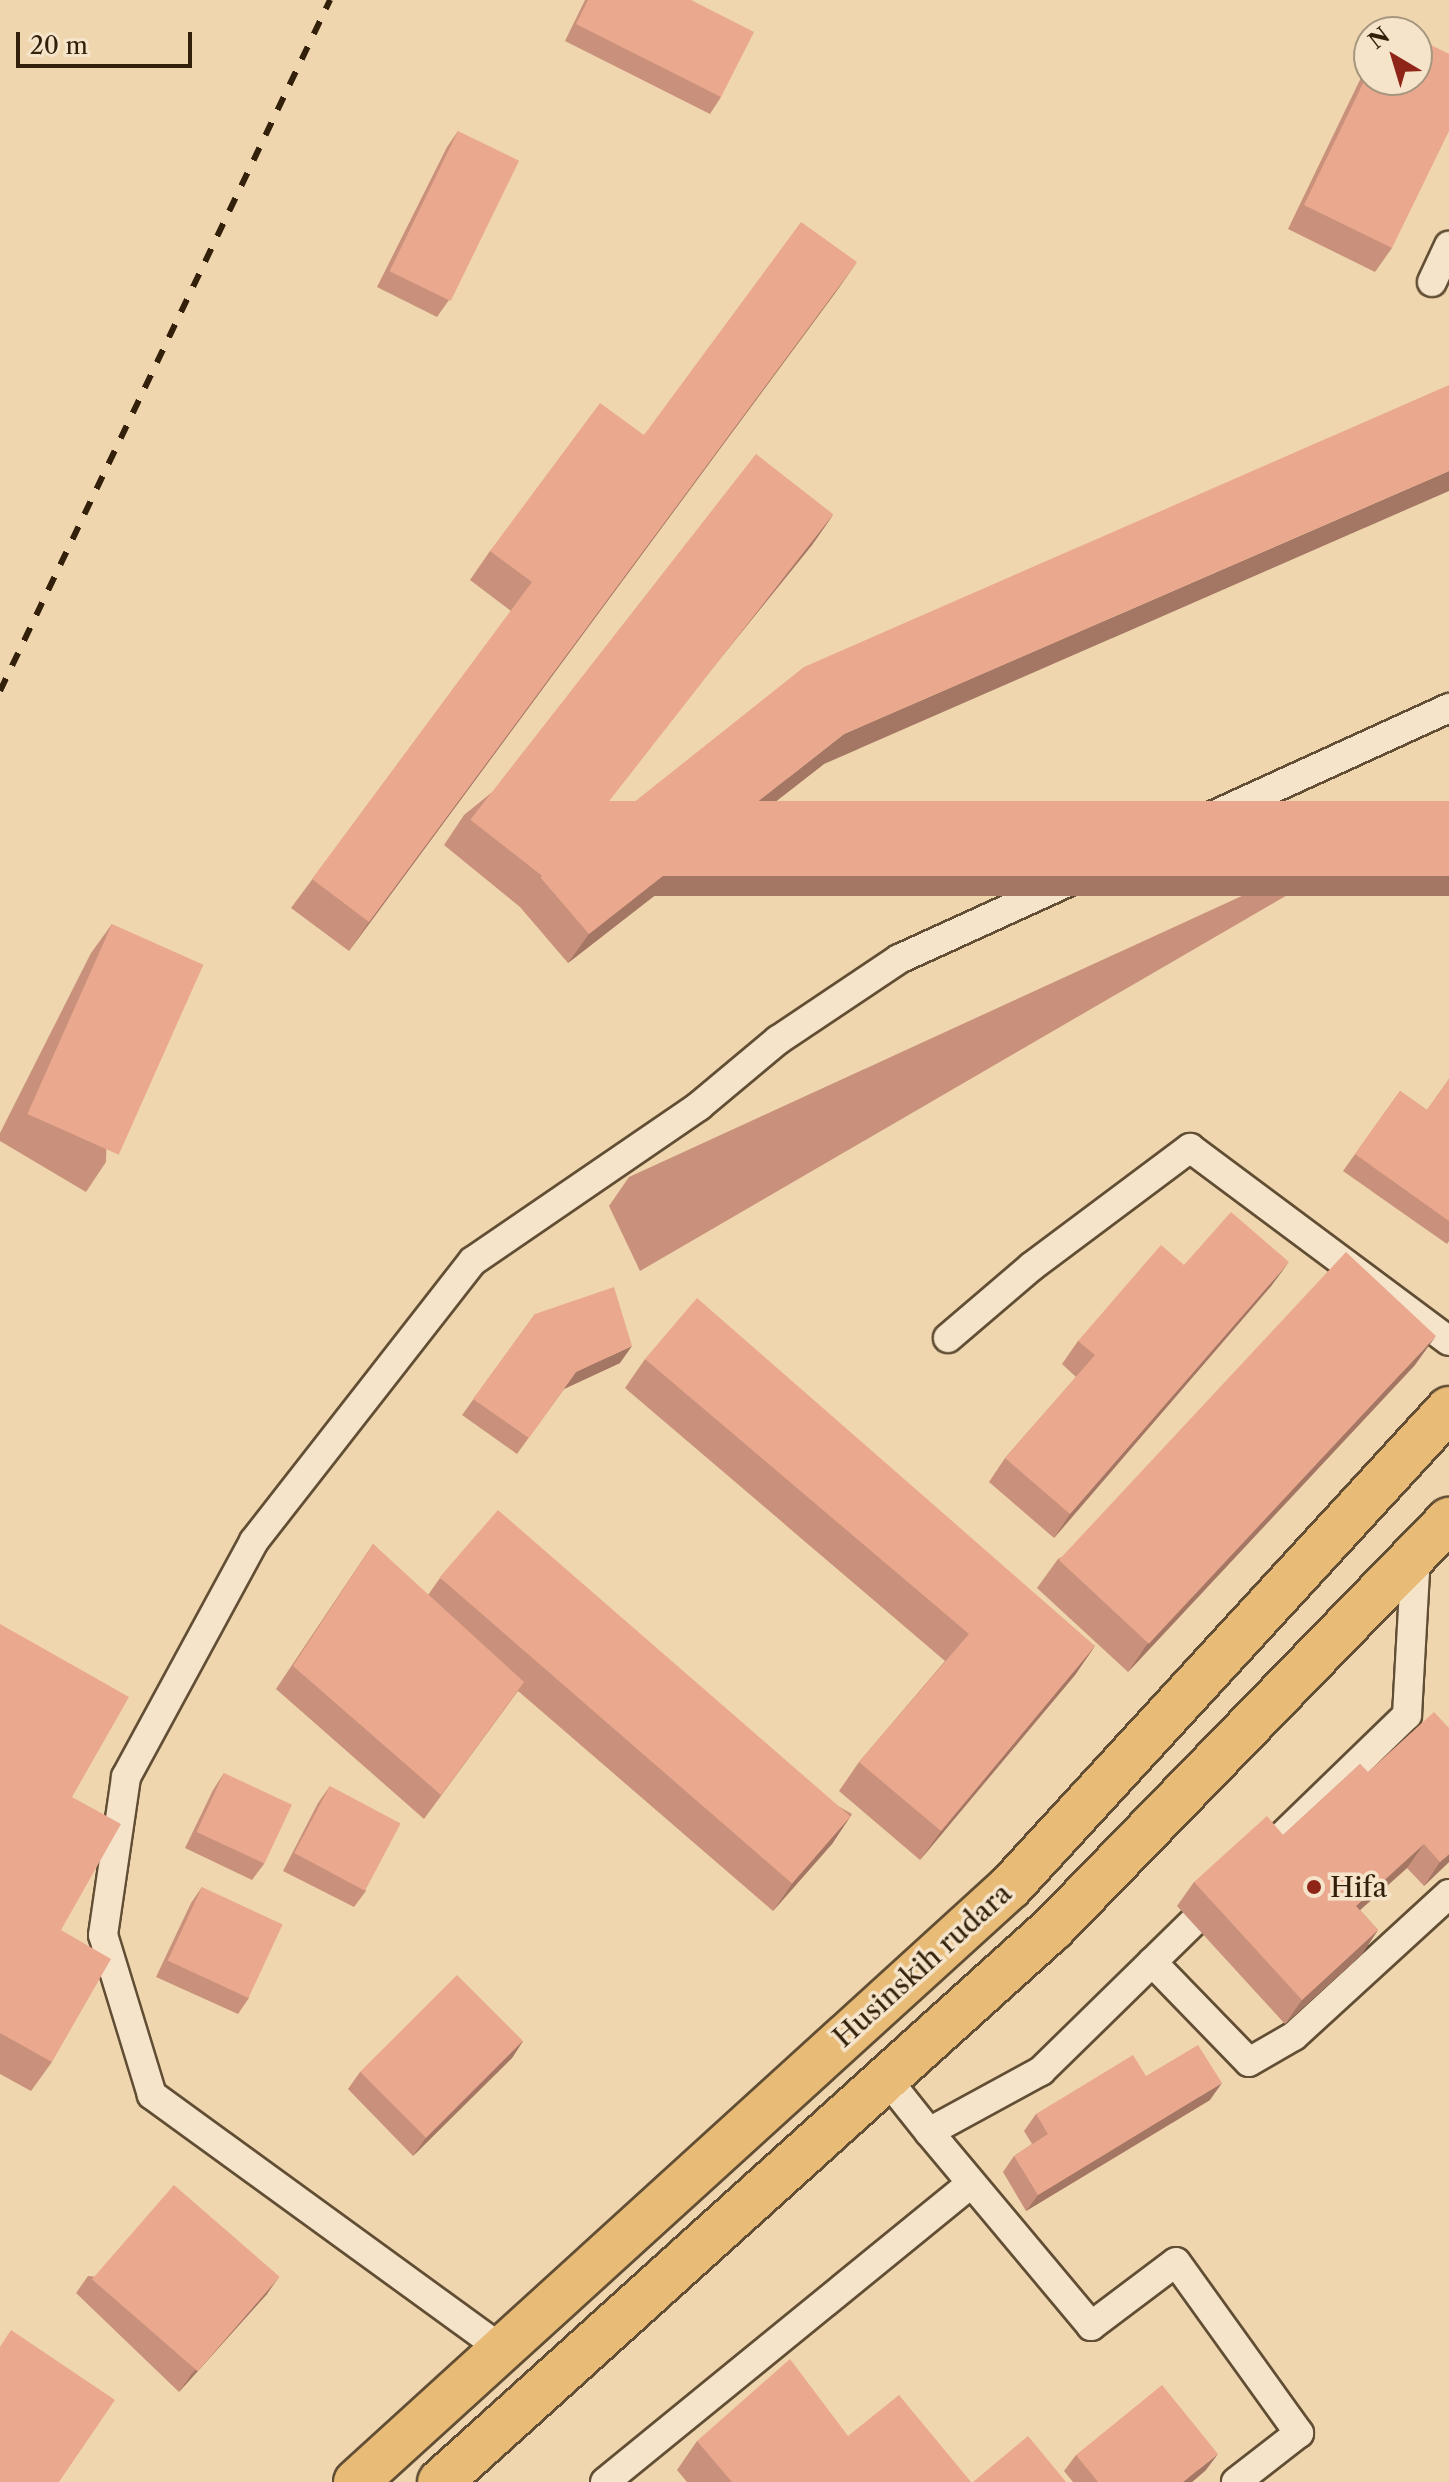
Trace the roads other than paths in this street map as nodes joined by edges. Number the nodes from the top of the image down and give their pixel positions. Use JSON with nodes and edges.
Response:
{"nodes":[{"id":1,"x":1449,"y":246,"type":"edge"},
{"id":2,"x":1432,"y":282,"type":"dead end"},
{"id":3,"x":1449,"y":708,"type":"edge"},
{"id":4,"x":948,"y":1338,"type":"dead end"},
{"id":5,"x":1449,"y":1341,"type":"edge"},
{"id":6,"x":1449,"y":1409,"type":"edge"},
{"id":7,"x":1449,"y":1520,"type":"edge"},
{"id":8,"x":1416,"y":1553,"type":"junction"},
{"id":9,"x":1264,"y":1854,"type":"edge"},
{"id":10,"x":1449,"y":1894,"type":"edge"},
{"id":11,"x":1193,"y":1922,"type":"edge"},
{"id":12,"x":1152,"y":1962,"type":"junction"},
{"id":13,"x":886,"y":2078,"type":"junction"},
{"id":14,"x":929,"y":2132,"type":"junction"},
{"id":15,"x":970,"y":2184,"type":"junction"},
{"id":16,"x":503,"y":2350,"type":"junction"},
{"id":17,"x":356,"y":2482,"type":"edge"},
{"id":18,"x":440,"y":2482,"type":"edge"},
{"id":19,"x":605,"y":2482,"type":"edge"},
{"id":20,"x":1236,"y":2482,"type":"edge"}],
"edges":[{"from":1,"to":2,"type":"lane"},
{"from":3,"to":16,"type":"lane"},
{"from":4,"to":5,"type":"lane"},
{"from":6,"to":16,"type":"main road","name":"Husinskih rudara"},
{"from":7,"to":8,"type":"main road"},
{"from":8,"to":9,"type":"lane"},
{"from":8,"to":13,"type":"main road"},
{"from":10,"to":12,"type":"lane"},
{"from":11,"to":12,"type":"lane"},
{"from":12,"to":14,"type":"lane"},
{"from":13,"to":14,"type":"lane"},
{"from":13,"to":18,"type":"main road"},
{"from":14,"to":15,"type":"lane"},
{"from":15,"to":19,"type":"lane"},
{"from":15,"to":20,"type":"lane"},
{"from":16,"to":17,"type":"main road","name":"Husinskih rudara"}]}
